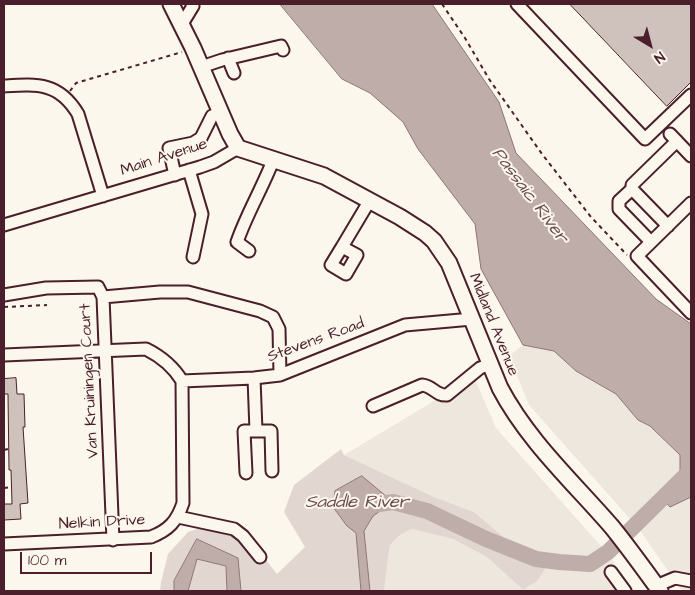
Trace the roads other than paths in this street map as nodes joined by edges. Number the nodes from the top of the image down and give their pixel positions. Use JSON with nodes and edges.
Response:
{"nodes":[{"id":1,"x":172,"y":4,"type":"edge"},
{"id":2,"x":192,"y":4,"type":"edge"},
{"id":3,"x":517,"y":4,"type":"edge"},
{"id":4,"x":182,"y":24,"type":"junction"},
{"id":5,"x":283,"y":50,"type":"dead end"},
{"id":6,"x":228,"y":58,"type":"junction"},
{"id":7,"x":201,"y":67,"type":"junction"},
{"id":8,"x":234,"y":73,"type":"dead end"},
{"id":9,"x":4,"y":86,"type":"edge"},
{"id":10,"x":691,"y":95,"type":"edge"},
{"id":11,"x":220,"y":113,"type":"junction"},
{"id":12,"x":238,"y":148,"type":"junction"},
{"id":13,"x":691,"y":156,"type":"edge"},
{"id":14,"x":274,"y":158,"type":"junction"},
{"id":15,"x":189,"y":170,"type":"junction"},
{"id":16,"x":175,"y":175,"type":"junction"},
{"id":17,"x":632,"y":189,"type":"junction"},
{"id":18,"x":103,"y":196,"type":"junction"},
{"id":19,"x":370,"y":200,"type":"junction"},
{"id":20,"x":691,"y":204,"type":"edge"},
{"id":21,"x":4,"y":225,"type":"edge"},
{"id":22,"x":668,"y":226,"type":"junction"},
{"id":23,"x":651,"y":242,"type":"junction"},
{"id":24,"x":342,"y":247,"type":"dead end"},
{"id":25,"x":248,"y":251,"type":"dead end"},
{"id":26,"x":193,"y":257,"type":"dead end"},
{"id":27,"x":4,"y":295,"type":"edge"},
{"id":28,"x":103,"y":297,"type":"junction"},
{"id":29,"x":691,"y":313,"type":"edge"},
{"id":30,"x":472,"y":319,"type":"junction"},
{"id":31,"x":106,"y":351,"type":"junction"},
{"id":32,"x":4,"y":355,"type":"edge"},
{"id":33,"x":490,"y":364,"type":"junction"},
{"id":34,"x":280,"y":374,"type":"junction"},
{"id":35,"x":254,"y":378,"type":"junction"},
{"id":36,"x":182,"y":382,"type":"junction"},
{"id":37,"x":373,"y":406,"type":"dead end"},
{"id":38,"x":256,"y":431,"type":"junction"},
{"id":39,"x":272,"y":471,"type":"dead end"},
{"id":40,"x":246,"y":473,"type":"dead end"},
{"id":41,"x":178,"y":517,"type":"junction"},
{"id":42,"x":113,"y":540,"type":"junction"},
{"id":43,"x":4,"y":544,"type":"edge"},
{"id":44,"x":260,"y":557,"type":"dead end"},
{"id":45,"x":611,"y":572,"type":"dead end"},
{"id":46,"x":691,"y":582,"type":"edge"},
{"id":47,"x":658,"y":589,"type":"edge"},
{"id":48,"x":626,"y":591,"type":"edge"}],
"edges":[{"from":1,"to":4,"type":"main road","name":"Main Avenue"},
{"from":2,"to":4,"type":"street"},
{"from":3,"to":10,"type":"street"},
{"from":4,"to":7,"type":"main road","name":"Main Avenue"},
{"from":5,"to":6,"type":"street"},
{"from":6,"to":7,"type":"street"},
{"from":6,"to":8,"type":"street"},
{"from":7,"to":11,"type":"main road","name":"Main Avenue"},
{"from":9,"to":18,"type":"street"},
{"from":11,"to":12,"type":"main road","name":"Main Avenue"},
{"from":11,"to":16,"type":"street"},
{"from":12,"to":14,"type":"main road","name":"Midland Avenue"},
{"from":12,"to":15,"type":"street","name":"Main Avenue"},
{"from":13,"to":17,"type":"street"},
{"from":14,"to":19,"type":"main road","name":"Midland Avenue"},
{"from":14,"to":25,"type":"street"},
{"from":15,"to":16,"type":"street","name":"Main Avenue"},
{"from":15,"to":26,"type":"street"},
{"from":16,"to":18,"type":"street","name":"Main Avenue"},
{"from":17,"to":22,"type":"street"},
{"from":17,"to":23,"type":"street"},
{"from":18,"to":21,"type":"street","name":"Main Avenue"},
{"from":19,"to":24,"type":"street"},
{"from":19,"to":30,"type":"main road","name":"Midland Avenue"},
{"from":20,"to":22,"type":"street"},
{"from":22,"to":23,"type":"street"},
{"from":23,"to":29,"type":"street"},
{"from":27,"to":28,"type":"street","name":"Van Kruiningen Court"},
{"from":28,"to":31,"type":"street","name":"Van Kruiningen Court"},
{"from":28,"to":34,"type":"street"},
{"from":30,"to":33,"type":"main road","name":"Midland Avenue"},
{"from":30,"to":34,"type":"street","name":"Stevens Road"},
{"from":31,"to":32,"type":"street"},
{"from":31,"to":36,"type":"street"},
{"from":31,"to":42,"type":"street","name":"Van Kruiningen Court"},
{"from":33,"to":37,"type":"street"},
{"from":33,"to":47,"type":"main road","name":"Midland Avenue"},
{"from":34,"to":35,"type":"street","name":"Stevens Road"},
{"from":35,"to":36,"type":"street","name":"Stevens Road"},
{"from":35,"to":38,"type":"street"},
{"from":36,"to":41,"type":"street"},
{"from":38,"to":39,"type":"street"},
{"from":38,"to":40,"type":"street"},
{"from":41,"to":42,"type":"street","name":"Nelkin Drive"},
{"from":41,"to":44,"type":"street"},
{"from":42,"to":43,"type":"street","name":"Nelkin Drive"},
{"from":45,"to":48,"type":"street"},
{"from":46,"to":47,"type":"street"}]}
